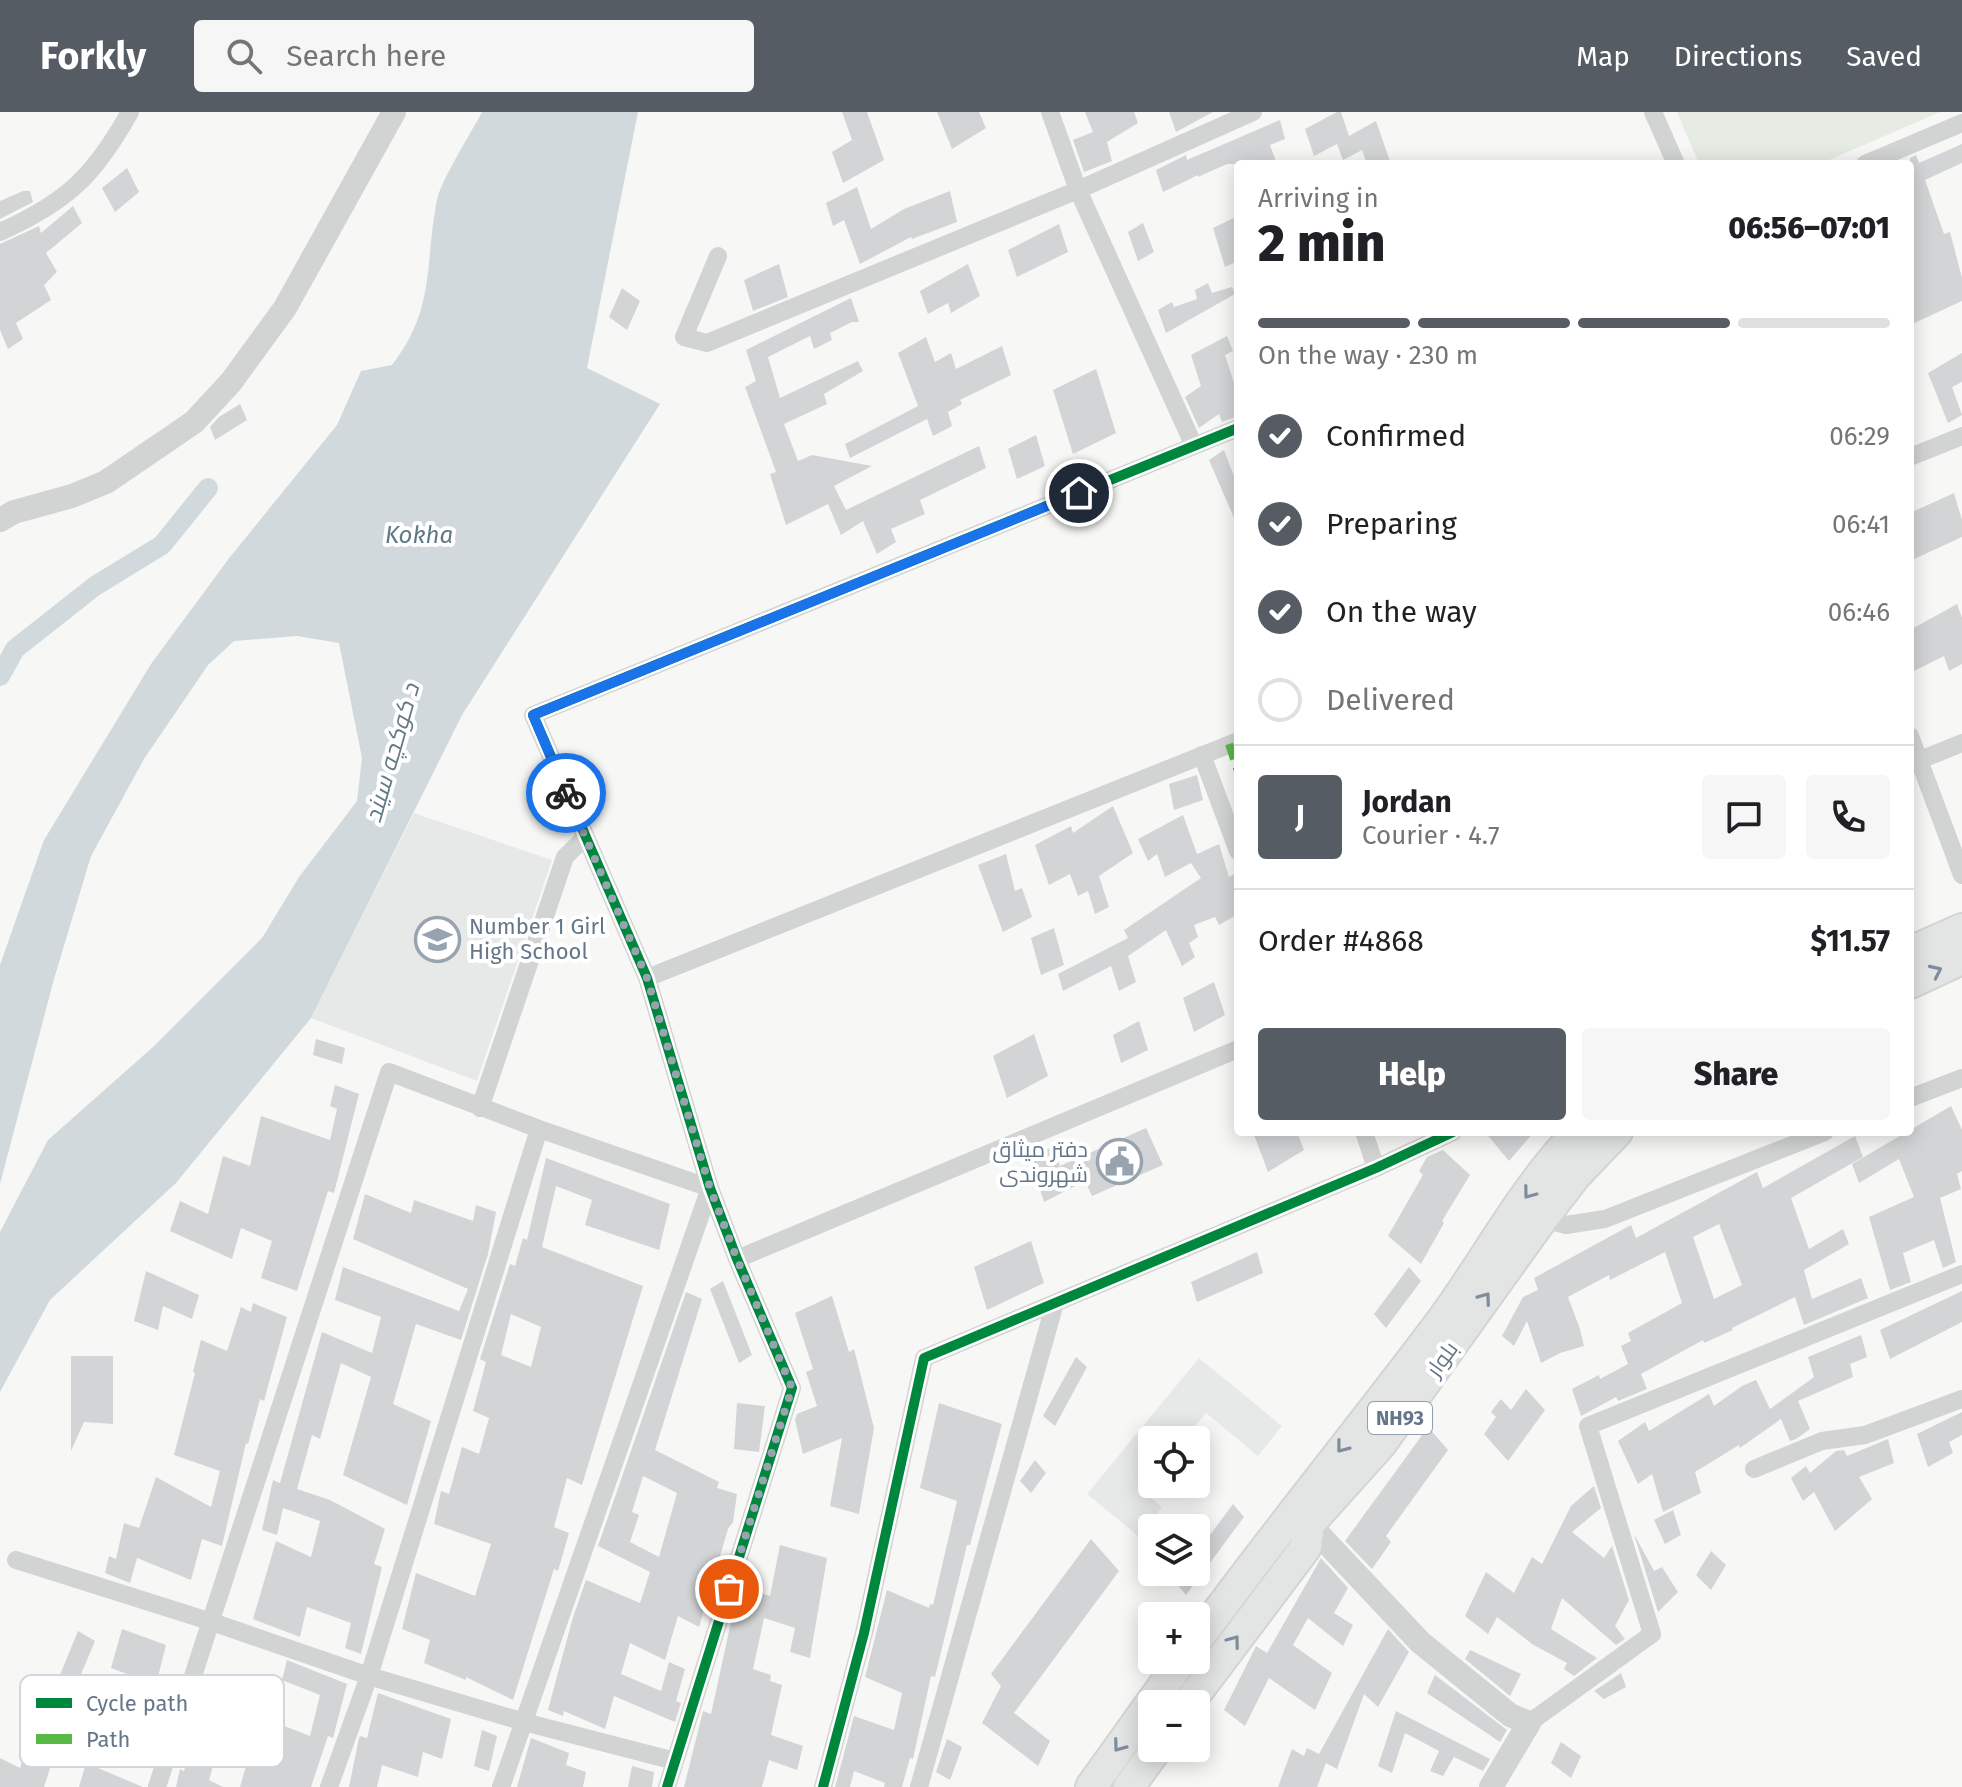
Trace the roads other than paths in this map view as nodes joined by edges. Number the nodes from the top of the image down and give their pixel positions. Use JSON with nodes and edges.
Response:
{"nodes":[{"id":1,"x":130,"y":112,"type":"edge"},
{"id":2,"x":394,"y":112,"type":"edge"},
{"id":3,"x":1050,"y":112,"type":"edge"},
{"id":4,"x":1253,"y":112,"type":"edge"},
{"id":5,"x":1653,"y":112,"type":"edge"},
{"id":6,"x":1962,"y":123,"type":"edge"},
{"id":7,"x":1674,"y":160,"type":"edge"},
{"id":8,"x":1874,"y":160,"type":"edge"},
{"id":9,"x":1078,"y":190,"type":"junction"},
{"id":10,"x":0,"y":232,"type":"edge"},
{"id":11,"x":718,"y":256,"type":"dead end"},
{"id":12,"x":1234,"y":430,"type":"edge"},
{"id":13,"x":1962,"y":436,"type":"edge"},
{"id":14,"x":1194,"y":446,"type":"junction"},
{"id":15,"x":1914,"y":455,"type":"edge"},
{"id":16,"x":0,"y":520,"type":"edge"},
{"id":17,"x":1234,"y":743,"type":"edge"},
{"id":18,"x":1962,"y":743,"type":"edge"},
{"id":19,"x":1202,"y":755,"type":"junction"},
{"id":20,"x":1915,"y":762,"type":"edge"},
{"id":21,"x":585,"y":837,"type":"junction"},
{"id":22,"x":1234,"y":840,"type":"edge"},
{"id":23,"x":1962,"y":875,"type":"edge"},
{"id":24,"x":1962,"y":929,"type":"edge"},
{"id":25,"x":1914,"y":950,"type":"edge"},
{"id":26,"x":1962,"y":959,"type":"edge"},
{"id":27,"x":647,"y":978,"type":"junction"},
{"id":28,"x":1914,"y":981,"type":"edge"},
{"id":29,"x":1234,"y":1051,"type":"edge"},
{"id":30,"x":1962,"y":1078,"type":"edge"},
{"id":31,"x":1914,"y":1096,"type":"edge"},
{"id":32,"x":480,"y":1108,"type":"junction"},
{"id":33,"x":539,"y":1129,"type":"junction"},
{"id":34,"x":1365,"y":1136,"type":"edge"},
{"id":35,"x":1444,"y":1136,"type":"edge"},
{"id":36,"x":1575,"y":1136,"type":"edge"},
{"id":37,"x":1613,"y":1136,"type":"edge"},
{"id":38,"x":1815,"y":1136,"type":"edge"},
{"id":39,"x":1376,"y":1168,"type":"junction"},
{"id":40,"x":710,"y":1188,"type":"junction"},
{"id":41,"x":1542,"y":1219,"type":"junction"},
{"id":42,"x":737,"y":1259,"type":"junction"},
{"id":43,"x":1962,"y":1274,"type":"edge"},
{"id":44,"x":1055,"y":1303,"type":"junction"},
{"id":45,"x":1453,"y":1324,"type":"junction"},
{"id":46,"x":1962,"y":1399,"type":"edge"},
{"id":47,"x":1754,"y":1469,"type":"dead end"},
{"id":48,"x":1309,"y":1524,"type":"junction"},
{"id":49,"x":16,"y":1560,"type":"dead end"},
{"id":50,"x":212,"y":1622,"type":"junction"},
{"id":51,"x":1210,"y":1622,"type":"edge"},
{"id":52,"x":1172,"y":1674,"type":"edge"},
{"id":53,"x":194,"y":1675,"type":"edge"},
{"id":54,"x":369,"y":1676,"type":"junction"},
{"id":55,"x":1199,"y":1690,"type":"edge"},
{"id":56,"x":524,"y":1722,"type":"junction"},
{"id":57,"x":1529,"y":1723,"type":"junction"},
{"id":58,"x":675,"y":1761,"type":"junction"},
{"id":59,"x":1147,"y":1762,"type":"edge"},
{"id":60,"x":164,"y":1767,"type":"edge"},
{"id":61,"x":157,"y":1787,"type":"edge"},
{"id":62,"x":329,"y":1787,"type":"edge"},
{"id":63,"x":501,"y":1787,"type":"edge"},
{"id":64,"x":667,"y":1787,"type":"edge"},
{"id":65,"x":823,"y":1787,"type":"edge"},
{"id":66,"x":919,"y":1787,"type":"edge"},
{"id":67,"x":1091,"y":1787,"type":"edge"},
{"id":68,"x":1129,"y":1787,"type":"edge"},
{"id":69,"x":1491,"y":1787,"type":"edge"}],
"edges":[{"from":1,"to":10,"type":"street"},
{"from":2,"to":16,"type":"street"},
{"from":3,"to":9,"type":"street"},
{"from":4,"to":9,"type":"street"},
{"from":5,"to":7,"type":"street"},
{"from":6,"to":8,"type":"street"},
{"from":9,"to":11,"type":"street"},
{"from":9,"to":14,"type":"street"},
{"from":12,"to":14,"type":"street"},
{"from":13,"to":15,"type":"street"},
{"from":14,"to":21,"type":"street"},
{"from":17,"to":19,"type":"street"},
{"from":18,"to":20,"type":"street"},
{"from":19,"to":22,"type":"street"},
{"from":19,"to":27,"type":"street"},
{"from":20,"to":23,"type":"street"},
{"from":21,"to":27,"type":"street"},
{"from":21,"to":32,"type":"street"},
{"from":24,"to":25,"type":"main road"},
{"from":28,"to":26,"type":"main road","one_way":true},
{"from":27,"to":40,"type":"street"},
{"from":29,"to":42,"type":"street"},
{"from":30,"to":31,"type":"street"},
{"from":32,"to":33,"type":"street"},
{"from":32,"to":50,"type":"street"},
{"from":33,"to":40,"type":"street"},
{"from":33,"to":54,"type":"street"},
{"from":34,"to":39,"type":"street"},
{"from":35,"to":39,"type":"street"},
{"from":36,"to":45,"type":"main road","name":"بلوار","number":"NH93","one_way":true},
{"from":37,"to":41,"type":"main road","name":"بلوار","number":"NH93"},
{"from":38,"to":41,"type":"street"},
{"from":39,"to":44,"type":"street"},
{"from":40,"to":42,"type":"street"},
{"from":40,"to":56,"type":"street"},
{"from":45,"to":41,"type":"main road","name":"بلوار","number":"NH93","one_way":true},
{"from":42,"to":58,"type":"street"},
{"from":43,"to":57,"type":"street"},
{"from":44,"to":65,"type":"street"},
{"from":44,"to":66,"type":"street"},
{"from":45,"to":48,"type":"main road","name":"بلوار","number":"NH93"},
{"from":45,"to":51,"type":"main road","name":"بلوار","number":"NH93","one_way":true},
{"from":46,"to":47,"type":"street"},
{"from":55,"to":48,"type":"main road","name":"بلوار","number":"NH93","one_way":true},
{"from":48,"to":57,"type":"street"},
{"from":49,"to":50,"type":"street"},
{"from":50,"to":53,"type":"street"},
{"from":50,"to":54,"type":"street"},
{"from":52,"to":67,"type":"main road","one_way":true},
{"from":54,"to":56,"type":"street"},
{"from":54,"to":62,"type":"street"},
{"from":56,"to":58,"type":"street"},
{"from":56,"to":63,"type":"street"},
{"from":57,"to":69,"type":"street"},
{"from":58,"to":64,"type":"street"},
{"from":59,"to":68,"type":"main road"},
{"from":60,"to":61,"type":"street"}]}
